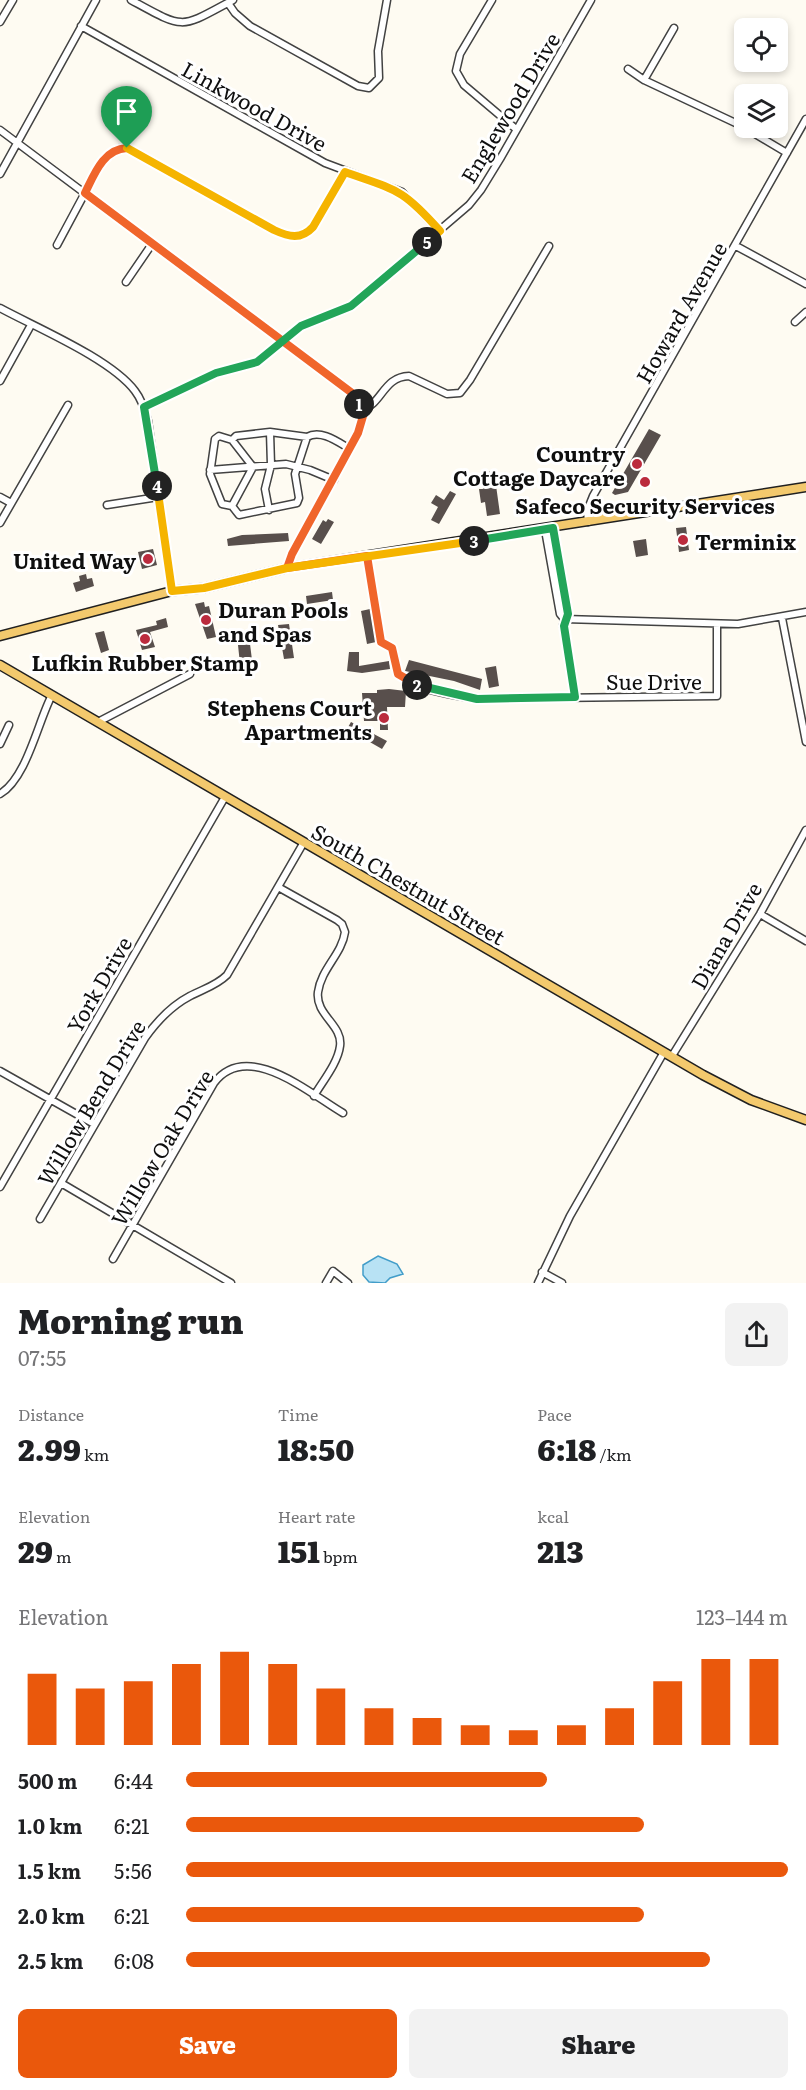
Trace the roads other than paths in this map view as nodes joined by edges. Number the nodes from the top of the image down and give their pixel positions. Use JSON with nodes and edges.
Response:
{"nodes":[{"id":1,"x":13,"y":0,"type":"edge"},
{"id":2,"x":96,"y":0,"type":"edge"},
{"id":3,"x":130,"y":0,"type":"edge"},
{"id":4,"x":387,"y":0,"type":"edge"},
{"id":5,"x":492,"y":0,"type":"edge"},
{"id":6,"x":591,"y":0,"type":"edge"},
{"id":7,"x":231,"y":1,"type":"edge"},
{"id":8,"x":0,"y":22,"type":"edge"},
{"id":9,"x":81,"y":26,"type":"junction"},
{"id":10,"x":674,"y":28,"type":"dead end"},
{"id":11,"x":628,"y":69,"type":"dead end"},
{"id":12,"x":645,"y":80,"type":"junction"},
{"id":13,"x":806,"y":119,"type":"edge"},
{"id":14,"x":734,"y":122,"type":"edge"},
{"id":15,"x":516,"y":129,"type":"junction"},
{"id":16,"x":0,"y":130,"type":"edge"},
{"id":17,"x":763,"y":138,"type":"edge"},
{"id":18,"x":17,"y":143,"type":"junction"},
{"id":19,"x":788,"y":153,"type":"junction"},
{"id":20,"x":345,"y":172,"type":"junction"},
{"id":21,"x":0,"y":174,"type":"edge"},
{"id":22,"x":85,"y":193,"type":"junction"},
{"id":23,"x":440,"y":231,"type":"junction"},
{"id":24,"x":152,"y":244,"type":"junction"},
{"id":25,"x":57,"y":245,"type":"dead end"},
{"id":26,"x":549,"y":246,"type":"dead end"},
{"id":27,"x":736,"y":246,"type":"junction"},
{"id":28,"x":126,"y":282,"type":"dead end"},
{"id":29,"x":806,"y":284,"type":"edge"},
{"id":30,"x":0,"y":308,"type":"edge"},
{"id":31,"x":806,"y":312,"type":"edge"},
{"id":32,"x":795,"y":322,"type":"dead end"},
{"id":33,"x":31,"y":325,"type":"junction"},
{"id":34,"x":283,"y":340,"type":"junction"},
{"id":35,"x":0,"y":381,"type":"edge"},
{"id":36,"x":68,"y":405,"type":"dead end"},
{"id":37,"x":144,"y":407,"type":"junction"},
{"id":38,"x":362,"y":411,"type":"junction"},
{"id":39,"x":270,"y":432,"type":"junction"},
{"id":40,"x":307,"y":437,"type":"junction"},
{"id":41,"x":232,"y":440,"type":"junction"},
{"id":42,"x":350,"y":449,"type":"junction"},
{"id":43,"x":271,"y":465,"type":"junction"},
{"id":44,"x":297,"y":466,"type":"junction"},
{"id":45,"x":253,"y":467,"type":"junction"},
{"id":46,"x":210,"y":470,"type":"junction"},
{"id":47,"x":334,"y":480,"type":"junction"},
{"id":48,"x":806,"y":487,"type":"edge"},
{"id":49,"x":0,"y":497,"type":"edge"},
{"id":50,"x":158,"y":497,"type":"junction"},
{"id":51,"x":11,"y":503,"type":"junction"},
{"id":52,"x":107,"y":505,"type":"dead end"},
{"id":53,"x":232,"y":506,"type":"junction"},
{"id":54,"x":268,"y":510,"type":"junction"},
{"id":55,"x":588,"y":522,"type":"junction"},
{"id":56,"x":0,"y":523,"type":"edge"},
{"id":57,"x":549,"y":529,"type":"junction"},
{"id":58,"x":367,"y":556,"type":"junction"},
{"id":59,"x":287,"y":568,"type":"junction"},
{"id":60,"x":172,"y":591,"type":"junction"},
{"id":61,"x":806,"y":612,"type":"edge"},
{"id":62,"x":782,"y":618,"type":"junction"},
{"id":63,"x":564,"y":619,"type":"junction"},
{"id":64,"x":717,"y":624,"type":"junction"},
{"id":65,"x":0,"y":636,"type":"edge"},
{"id":66,"x":0,"y":665,"type":"edge"},
{"id":67,"x":190,"y":674,"type":"dead end"},
{"id":68,"x":52,"y":695,"type":"junction"},
{"id":69,"x":575,"y":697,"type":"junction"},
{"id":70,"x":98,"y":722,"type":"junction"},
{"id":71,"x":9,"y":725,"type":"dead end"},
{"id":72,"x":806,"y":742,"type":"edge"},
{"id":73,"x":0,"y":744,"type":"edge"},
{"id":74,"x":0,"y":794,"type":"edge"},
{"id":75,"x":225,"y":797,"type":"junction"},
{"id":76,"x":806,"y":830,"type":"edge"},
{"id":77,"x":304,"y":842,"type":"junction"},
{"id":78,"x":278,"y":887,"type":"junction"},
{"id":79,"x":760,"y":914,"type":"junction"},
{"id":80,"x":806,"y":940,"type":"edge"},
{"id":81,"x":668,"y":1054,"type":"junction"},
{"id":82,"x":0,"y":1071,"type":"edge"},
{"id":83,"x":314,"y":1096,"type":"junction"},
{"id":84,"x":50,"y":1099,"type":"junction"},
{"id":85,"x":343,"y":1113,"type":"dead end"},
{"id":86,"x":806,"y":1120,"type":"edge"},
{"id":87,"x":94,"y":1124,"type":"junction"},
{"id":88,"x":61,"y":1183,"type":"junction"},
{"id":89,"x":0,"y":1187,"type":"edge"},
{"id":90,"x":40,"y":1219,"type":"dead end"},
{"id":91,"x":133,"y":1224,"type":"junction"},
{"id":92,"x":113,"y":1259,"type":"dead end"},
{"id":93,"x":542,"y":1272,"type":"junction"},
{"id":94,"x":228,"y":1282,"type":"edge"},
{"id":95,"x":326,"y":1283,"type":"edge"},
{"id":96,"x":348,"y":1283,"type":"edge"},
{"id":97,"x":538,"y":1283,"type":"edge"},
{"id":98,"x":562,"y":1283,"type":"edge"}],
"edges":[{"from":1,"to":8,"type":"street"},
{"from":2,"to":9,"type":"street"},
{"from":3,"to":7,"type":"street"},
{"from":4,"to":7,"type":"street"},
{"from":5,"to":15,"type":"street"},
{"from":6,"to":15,"type":"street","name":"Englewood Drive"},
{"from":9,"to":18,"type":"street"},
{"from":9,"to":20,"type":"street","name":"Linkwood Drive"},
{"from":10,"to":12,"type":"street"},
{"from":11,"to":12,"type":"street"},
{"from":12,"to":14,"type":"street"},
{"from":13,"to":19,"type":"street","name":"Howard Avenue"},
{"from":15,"to":23,"type":"street","name":"Englewood Drive"},
{"from":16,"to":18,"type":"street"},
{"from":17,"to":19,"type":"street"},
{"from":18,"to":21,"type":"street"},
{"from":18,"to":22,"type":"street"},
{"from":19,"to":27,"type":"street","name":"Howard Avenue"},
{"from":20,"to":22,"type":"street"},
{"from":20,"to":23,"type":"street","name":"Linkwood Drive"},
{"from":22,"to":24,"type":"street"},
{"from":22,"to":25,"type":"street"},
{"from":23,"to":34,"type":"street","name":"Englewood Drive"},
{"from":24,"to":28,"type":"street"},
{"from":24,"to":34,"type":"street"},
{"from":26,"to":38,"type":"street"},
{"from":27,"to":29,"type":"street"},
{"from":27,"to":55,"type":"street","name":"Howard Avenue"},
{"from":30,"to":33,"type":"street"},
{"from":31,"to":32,"type":"street"},
{"from":33,"to":35,"type":"street"},
{"from":33,"to":37,"type":"street"},
{"from":34,"to":37,"type":"street","name":"Englewood Drive"},
{"from":34,"to":38,"type":"street"},
{"from":36,"to":51,"type":"street"},
{"from":37,"to":50,"type":"street"},
{"from":38,"to":42,"type":"street"},
{"from":39,"to":40,"type":"street"},
{"from":39,"to":41,"type":"street"},
{"from":39,"to":43,"type":"street"},
{"from":40,"to":42,"type":"street"},
{"from":40,"to":44,"type":"street"},
{"from":41,"to":45,"type":"street"},
{"from":41,"to":46,"type":"street"},
{"from":42,"to":47,"type":"street"},
{"from":43,"to":44,"type":"street"},
{"from":43,"to":45,"type":"street"},
{"from":43,"to":54,"type":"street"},
{"from":44,"to":47,"type":"street"},
{"from":44,"to":54,"type":"street"},
{"from":45,"to":46,"type":"street"},
{"from":45,"to":53,"type":"street"},
{"from":46,"to":53,"type":"street"},
{"from":47,"to":59,"type":"street"},
{"from":48,"to":55,"type":"main road"},
{"from":49,"to":51,"type":"street"},
{"from":50,"to":52,"type":"street"},
{"from":50,"to":60,"type":"street"},
{"from":51,"to":56,"type":"street"},
{"from":53,"to":54,"type":"street"},
{"from":55,"to":57,"type":"main road"},
{"from":57,"to":58,"type":"main road"},
{"from":57,"to":63,"type":"street"},
{"from":58,"to":59,"type":"main road"},
{"from":58,"to":69,"type":"street","name":"Sue Drive"},
{"from":59,"to":60,"type":"main road"},
{"from":60,"to":65,"type":"main road"},
{"from":61,"to":62,"type":"street"},
{"from":62,"to":64,"type":"street"},
{"from":62,"to":72,"type":"street"},
{"from":63,"to":64,"type":"street"},
{"from":63,"to":69,"type":"street"},
{"from":64,"to":69,"type":"street","name":"Sue Drive"},
{"from":66,"to":68,"type":"main road","name":"South Chestnut Street"},
{"from":67,"to":70,"type":"street"},
{"from":68,"to":70,"type":"main road","name":"South Chestnut Street"},
{"from":68,"to":74,"type":"street"},
{"from":70,"to":75,"type":"main road","name":"South Chestnut Street"},
{"from":71,"to":73,"type":"street"},
{"from":75,"to":77,"type":"main road","name":"South Chestnut Street"},
{"from":75,"to":84,"type":"street","name":"York Drive"},
{"from":76,"to":79,"type":"street","name":"Diana Drive"},
{"from":77,"to":78,"type":"street","name":"Willow Bend Drive"},
{"from":77,"to":81,"type":"main road","name":"South Chestnut Street"},
{"from":78,"to":83,"type":"street"},
{"from":78,"to":87,"type":"street","name":"Willow Bend Drive"},
{"from":79,"to":80,"type":"street"},
{"from":79,"to":81,"type":"street","name":"Diana Drive"},
{"from":81,"to":86,"type":"main road","name":"South Chestnut Street"},
{"from":81,"to":93,"type":"street","name":"Diana Drive"},
{"from":82,"to":84,"type":"street"},
{"from":83,"to":85,"type":"street","name":"Willow Oak Drive"},
{"from":83,"to":91,"type":"street","name":"Willow Oak Drive"},
{"from":84,"to":87,"type":"street"},
{"from":84,"to":89,"type":"street","name":"York Drive"},
{"from":87,"to":88,"type":"street","name":"Willow Bend Drive"},
{"from":88,"to":90,"type":"street","name":"Willow Bend Drive"},
{"from":88,"to":91,"type":"street"},
{"from":91,"to":92,"type":"street","name":"Willow Oak Drive"},
{"from":91,"to":94,"type":"street"},
{"from":93,"to":97,"type":"street","name":"Diana Drive"},
{"from":93,"to":98,"type":"street"},
{"from":95,"to":96,"type":"street"}]}
